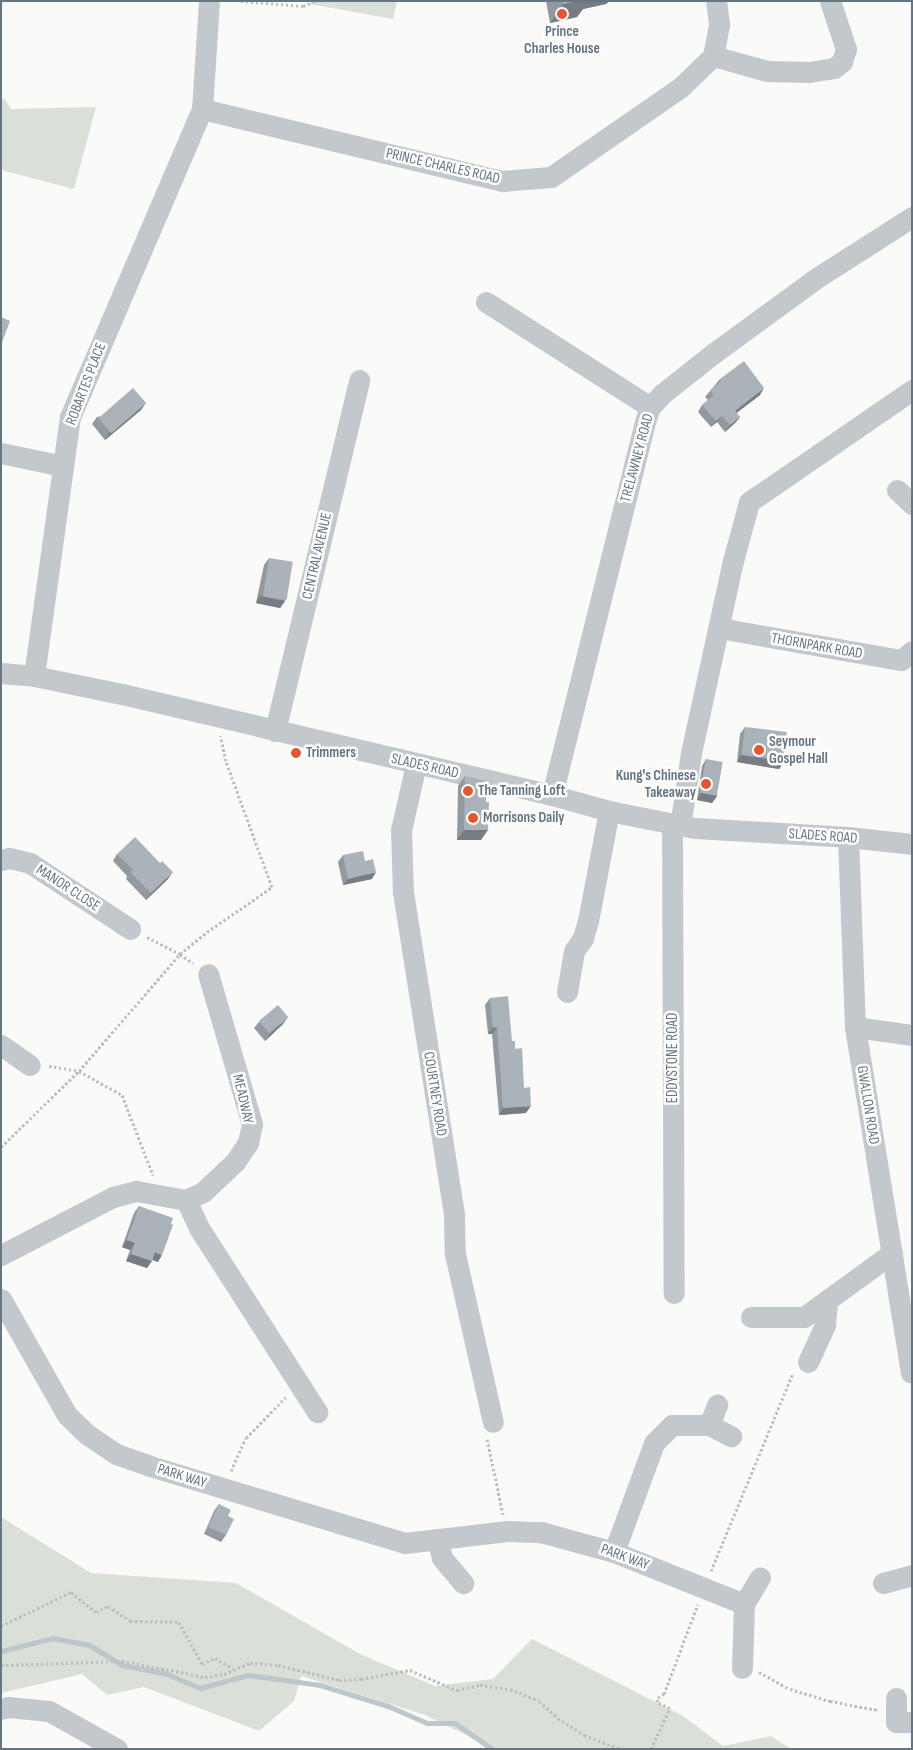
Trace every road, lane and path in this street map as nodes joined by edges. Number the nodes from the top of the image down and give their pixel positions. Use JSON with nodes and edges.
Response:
{"nodes":[{"id":1,"x":209,"y":1,"type":"edge"},
{"id":2,"x":241,"y":1,"type":"edge"},
{"id":3,"x":316,"y":1,"type":"edge"},
{"id":4,"x":716,"y":1,"type":"edge"},
{"id":5,"x":830,"y":1,"type":"edge"},
{"id":6,"x":713,"y":56,"type":"junction"},
{"id":7,"x":202,"y":109,"type":"junction"},
{"id":8,"x":912,"y":217,"type":"edge"},
{"id":9,"x":486,"y":302,"type":"dead end"},
{"id":10,"x":359,"y":380,"type":"dead end"},
{"id":11,"x":912,"y":390,"type":"edge"},
{"id":12,"x":650,"y":407,"type":"junction"},
{"id":13,"x":1,"y":453,"type":"edge"},
{"id":14,"x":63,"y":466,"type":"junction"},
{"id":15,"x":719,"y":628,"type":"junction"},
{"id":16,"x":912,"y":651,"type":"edge"},
{"id":17,"x":1,"y":673,"type":"edge"},
{"id":18,"x":34,"y":676,"type":"junction"},
{"id":19,"x":215,"y":717,"type":"junction"},
{"id":20,"x":275,"y":732,"type":"junction"},
{"id":21,"x":416,"y":764,"type":"junction"},
{"id":22,"x":552,"y":795,"type":"junction"},
{"id":23,"x":609,"y":811,"type":"junction"},
{"id":24,"x":676,"y":825,"type":"junction"},
{"id":25,"x":848,"y":837,"type":"junction"},
{"id":26,"x":912,"y":844,"type":"edge"},
{"id":27,"x":1,"y":860,"type":"edge"},
{"id":28,"x":130,"y":929,"type":"joint"},
{"id":29,"x":180,"y":954,"type":"junction"},
{"id":30,"x":208,"y":974,"type":"joint"},
{"id":31,"x":566,"y":992,"type":"dead end"},
{"id":32,"x":855,"y":1028,"type":"junction"},
{"id":33,"x":912,"y":1035,"type":"edge"},
{"id":34,"x":1,"y":1045,"type":"edge"},
{"id":35,"x":30,"y":1065,"type":"joint"},
{"id":36,"x":79,"y":1071,"type":"junction"},
{"id":37,"x":1,"y":1147,"type":"edge"},
{"id":38,"x":160,"y":1195,"type":"junction"},
{"id":39,"x":186,"y":1200,"type":"junction"},
{"id":40,"x":892,"y":1253,"type":"junction"},
{"id":41,"x":1,"y":1255,"type":"edge"},
{"id":42,"x":674,"y":1293,"type":"dead end"},
{"id":43,"x":1,"y":1299,"type":"edge"},
{"id":44,"x":827,"y":1300,"type":"junction"},
{"id":45,"x":751,"y":1317,"type":"dead end"},
{"id":46,"x":808,"y":1362,"type":"joint"},
{"id":47,"x":911,"y":1372,"type":"edge"},
{"id":48,"x":298,"y":1384,"type":"junction"},
{"id":49,"x":717,"y":1405,"type":"dead end"},
{"id":50,"x":317,"y":1412,"type":"dead end"},
{"id":51,"x":493,"y":1422,"type":"joint"},
{"id":52,"x":709,"y":1425,"type":"junction"},
{"id":53,"x":731,"y":1436,"type":"dead end"},
{"id":54,"x":223,"y":1488,"type":"junction"},
{"id":55,"x":507,"y":1531,"type":"junction"},
{"id":56,"x":437,"y":1539,"type":"junction"},
{"id":57,"x":614,"y":1552,"type":"junction"},
{"id":58,"x":912,"y":1575,"type":"edge"},
{"id":59,"x":760,"y":1577,"type":"dead end"},
{"id":60,"x":463,"y":1583,"type":"dead end"},
{"id":61,"x":883,"y":1583,"type":"dead end"},
{"id":62,"x":704,"y":1588,"type":"junction"},
{"id":63,"x":744,"y":1604,"type":"junction"},
{"id":64,"x":1,"y":1626,"type":"edge"},
{"id":65,"x":1,"y":1665,"type":"edge"},
{"id":66,"x":742,"y":1668,"type":"joint"},
{"id":67,"x":233,"y":1670,"type":"junction"},
{"id":68,"x":1,"y":1709,"type":"edge"},
{"id":69,"x":901,"y":1711,"type":"edge"},
{"id":70,"x":116,"y":1749,"type":"edge"},
{"id":71,"x":620,"y":1749,"type":"edge"},
{"id":72,"x":651,"y":1749,"type":"edge"}],
"edges":[{"from":1,"to":7,"type":"street","name":"ROBARTES PLACE"},
{"from":2,"to":3,"type":"path"},
{"from":4,"to":6,"type":"street"},
{"from":5,"to":6,"type":"street"},
{"from":6,"to":7,"type":"street","name":"PRINCE CHARLES ROAD"},
{"from":7,"to":14,"type":"street","name":"ROBARTES PLACE"},
{"from":8,"to":12,"type":"street","name":"TRELAWNEY ROAD"},
{"from":9,"to":12,"type":"street"},
{"from":10,"to":20,"type":"street","name":"CENTRAL AVENUE"},
{"from":11,"to":15,"type":"street","name":"EDDYSTONE ROAD"},
{"from":12,"to":22,"type":"street","name":"TRELAWNEY ROAD"},
{"from":13,"to":14,"type":"street"},
{"from":14,"to":18,"type":"street","name":"ROBARTES PLACE"},
{"from":15,"to":16,"type":"street","name":"THORNPARK ROAD"},
{"from":15,"to":24,"type":"street","name":"EDDYSTONE ROAD"},
{"from":17,"to":18,"type":"street","name":"SLADES ROAD"},
{"from":18,"to":19,"type":"street","name":"SLADES ROAD"},
{"from":19,"to":20,"type":"street","name":"SLADES ROAD"},
{"from":19,"to":29,"type":"path"},
{"from":20,"to":21,"type":"street","name":"SLADES ROAD"},
{"from":21,"to":22,"type":"street","name":"SLADES ROAD"},
{"from":21,"to":51,"type":"street","name":"COURTNEY ROAD"},
{"from":22,"to":23,"type":"street","name":"SLADES ROAD"},
{"from":23,"to":24,"type":"street","name":"SLADES ROAD"},
{"from":23,"to":31,"type":"street"},
{"from":24,"to":25,"type":"street","name":"SLADES ROAD"},
{"from":24,"to":42,"type":"street","name":"EDDYSTONE ROAD"},
{"from":25,"to":26,"type":"street","name":"SLADES ROAD"},
{"from":25,"to":32,"type":"street","name":"GWALLON ROAD"},
{"from":27,"to":28,"type":"street","name":"MANOR CLOSE"},
{"from":28,"to":29,"type":"path"},
{"from":29,"to":30,"type":"path"},
{"from":29,"to":36,"type":"path"},
{"from":30,"to":39,"type":"street","name":"MEADWAY"},
{"from":32,"to":33,"type":"street"},
{"from":32,"to":40,"type":"street","name":"GWALLON ROAD"},
{"from":34,"to":35,"type":"street"},
{"from":35,"to":36,"type":"path"},
{"from":36,"to":37,"type":"path"},
{"from":36,"to":38,"type":"path"},
{"from":38,"to":39,"type":"street"},
{"from":38,"to":41,"type":"street"},
{"from":39,"to":48,"type":"street"},
{"from":40,"to":44,"type":"street"},
{"from":40,"to":47,"type":"street","name":"GWALLON ROAD"},
{"from":43,"to":54,"type":"street","name":"PARK WAY"},
{"from":44,"to":45,"type":"street"},
{"from":44,"to":46,"type":"street"},
{"from":46,"to":62,"type":"path"},
{"from":48,"to":50,"type":"street"},
{"from":48,"to":54,"type":"path"},
{"from":49,"to":52,"type":"street"},
{"from":51,"to":55,"type":"path"},
{"from":52,"to":53,"type":"street"},
{"from":52,"to":57,"type":"street"},
{"from":54,"to":56,"type":"street","name":"PARK WAY"},
{"from":55,"to":56,"type":"street","name":"PARK WAY"},
{"from":55,"to":57,"type":"street","name":"PARK WAY"},
{"from":56,"to":60,"type":"street"},
{"from":57,"to":62,"type":"street","name":"PARK WAY"},
{"from":58,"to":61,"type":"street"},
{"from":59,"to":63,"type":"street"},
{"from":62,"to":63,"type":"street","name":"PARK WAY"},
{"from":62,"to":72,"type":"path"},
{"from":63,"to":66,"type":"street"},
{"from":64,"to":67,"type":"path"},
{"from":65,"to":67,"type":"path"},
{"from":66,"to":69,"type":"path"},
{"from":67,"to":71,"type":"path"},
{"from":68,"to":70,"type":"street"}]}
